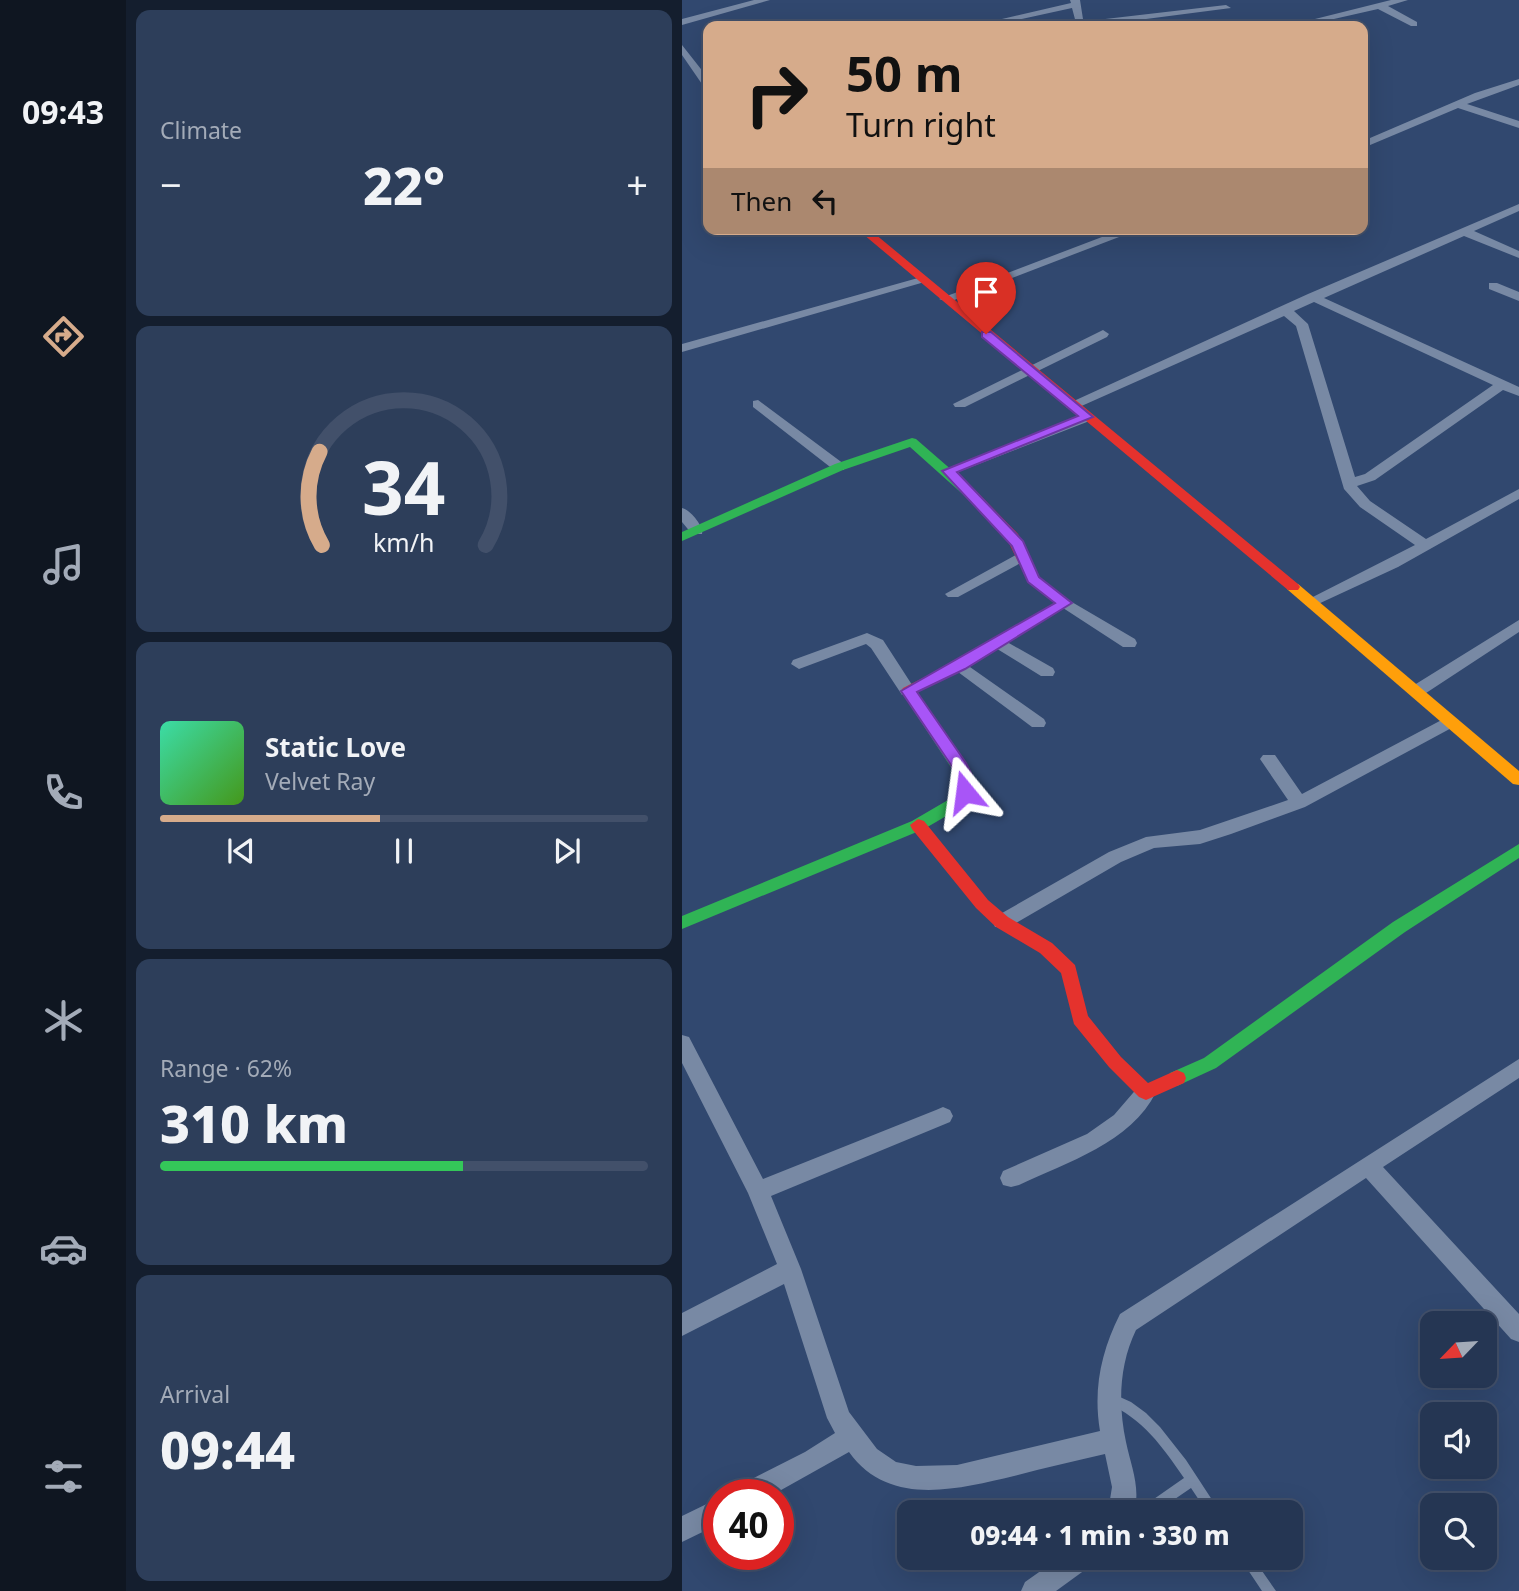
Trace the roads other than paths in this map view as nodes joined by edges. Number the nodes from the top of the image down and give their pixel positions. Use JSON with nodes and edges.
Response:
{"nodes":[{"id":1,"x":765,"y":0,"type":"edge"},
{"id":2,"x":1403,"y":0,"type":"edge"},
{"id":3,"x":1075,"y":2,"type":"edge"},
{"id":4,"x":1378,"y":5,"type":"junction"},
{"id":5,"x":1226,"y":8,"type":"edge"},
{"id":6,"x":997,"y":21,"type":"edge"},
{"id":7,"x":1079,"y":21,"type":"edge"},
{"id":8,"x":1113,"y":21,"type":"edge"},
{"id":9,"x":1312,"y":21,"type":"edge"},
{"id":10,"x":682,"y":22,"type":"edge"},
{"id":11,"x":1414,"y":24,"type":"dead end"},
{"id":12,"x":682,"y":48,"type":"edge"},
{"id":13,"x":703,"y":78,"type":"edge"},
{"id":14,"x":1518,"y":82,"type":"edge"},
{"id":15,"x":1458,"y":104,"type":"junction"},
{"id":16,"x":1518,"y":125,"type":"edge"},
{"id":17,"x":1368,"y":143,"type":"edge"},
{"id":18,"x":1518,"y":208,"type":"edge"},
{"id":19,"x":1463,"y":231,"type":"junction"},
{"id":20,"x":869,"y":235,"type":"edge"},
{"id":21,"x":1118,"y":235,"type":"edge"},
{"id":22,"x":1518,"y":255,"type":"edge"},
{"id":23,"x":922,"y":281,"type":"junction"},
{"id":24,"x":1493,"y":286,"type":"dead end"},
{"id":25,"x":1313,"y":297,"type":"junction"},
{"id":26,"x":1518,"y":297,"type":"edge"},
{"id":27,"x":945,"y":299,"type":"junction"},
{"id":28,"x":1285,"y":310,"type":"junction"},
{"id":29,"x":1103,"y":334,"type":"dead end"},
{"id":30,"x":682,"y":348,"type":"edge"},
{"id":31,"x":1028,"y":369,"type":"junction"},
{"id":32,"x":1503,"y":384,"type":"junction"},
{"id":33,"x":1518,"y":392,"type":"edge"},
{"id":34,"x":758,"y":404,"type":"dead end"},
{"id":35,"x":960,"y":404,"type":"dead end"},
{"id":36,"x":1072,"y":405,"type":"junction"},
{"id":37,"x":1087,"y":417,"type":"junction"},
{"id":38,"x":839,"y":467,"type":"junction"},
{"id":39,"x":948,"y":471,"type":"junction"},
{"id":40,"x":1349,"y":484,"type":"junction"},
{"id":41,"x":1518,"y":492,"type":"edge"},
{"id":42,"x":682,"y":512,"type":"edge"},
{"id":43,"x":690,"y":534,"type":"edge"},
{"id":44,"x":1426,"y":546,"type":"junction"},
{"id":45,"x":1023,"y":556,"type":"junction"},
{"id":46,"x":953,"y":594,"type":"dead end"},
{"id":47,"x":1311,"y":602,"type":"junction"},
{"id":48,"x":1065,"y":603,"type":"junction"},
{"id":49,"x":1518,"y":625,"type":"edge"},
{"id":50,"x":1000,"y":643,"type":"junction"},
{"id":51,"x":1129,"y":643,"type":"dead end"},
{"id":52,"x":799,"y":663,"type":"dead end"},
{"id":53,"x":960,"y":665,"type":"junction"},
{"id":54,"x":1047,"y":672,"type":"dead end"},
{"id":55,"x":908,"y":691,"type":"junction"},
{"id":56,"x":1417,"y":691,"type":"junction"},
{"id":57,"x":1451,"y":721,"type":"junction"},
{"id":58,"x":1038,"y":723,"type":"dead end"},
{"id":59,"x":1269,"y":759,"type":"dead end"},
{"id":60,"x":1518,"y":780,"type":"edge"},
{"id":61,"x":1299,"y":803,"type":"junction"},
{"id":62,"x":918,"y":825,"type":"junction"},
{"id":63,"x":1518,"y":850,"type":"edge"},
{"id":64,"x":1002,"y":922,"type":"junction"},
{"id":65,"x":682,"y":923,"type":"edge"},
{"id":66,"x":682,"y":1043,"type":"edge"},
{"id":67,"x":1518,"y":1067,"type":"edge"},
{"id":68,"x":1146,"y":1092,"type":"junction"},
{"id":69,"x":943,"y":1116,"type":"dead end"},
{"id":70,"x":1370,"y":1167,"type":"junction"},
{"id":71,"x":1010,"y":1178,"type":"dead end"},
{"id":72,"x":758,"y":1191,"type":"junction"},
{"id":73,"x":790,"y":1269,"type":"junction"},
{"id":74,"x":682,"y":1325,"type":"edge"},
{"id":75,"x":1518,"y":1331,"type":"edge"},
{"id":76,"x":1110,"y":1399,"type":"junction"},
{"id":77,"x":851,"y":1437,"type":"junction"},
{"id":78,"x":1114,"y":1440,"type":"junction"},
{"id":79,"x":779,"y":1479,"type":"edge"},
{"id":80,"x":1191,"y":1481,"type":"junction"},
{"id":81,"x":1126,"y":1500,"type":"edge"},
{"id":82,"x":1163,"y":1500,"type":"edge"},
{"id":83,"x":1205,"y":1500,"type":"edge"},
{"id":84,"x":703,"y":1518,"type":"edge"},
{"id":85,"x":682,"y":1529,"type":"edge"},
{"id":86,"x":1063,"y":1570,"type":"edge"},
{"id":87,"x":1255,"y":1570,"type":"edge"},
{"id":88,"x":1034,"y":1591,"type":"edge"},
{"id":89,"x":1270,"y":1591,"type":"edge"}],
"edges":[{"from":1,"to":10,"type":"street"},
{"from":2,"to":4,"type":"street"},
{"from":3,"to":6,"type":"street"},
{"from":3,"to":7,"type":"street"},
{"from":4,"to":9,"type":"street"},
{"from":4,"to":11,"type":"street"},
{"from":5,"to":8,"type":"street"},
{"from":12,"to":13,"type":"street"},
{"from":14,"to":15,"type":"street"},
{"from":15,"to":16,"type":"street"},
{"from":15,"to":17,"type":"street"},
{"from":18,"to":19,"type":"street"},
{"from":19,"to":22,"type":"street"},
{"from":19,"to":25,"type":"street"},
{"from":20,"to":23,"type":"street"},
{"from":21,"to":27,"type":"street"},
{"from":23,"to":27,"type":"street"},
{"from":23,"to":30,"type":"street"},
{"from":24,"to":26,"type":"street"},
{"from":25,"to":28,"type":"street"},
{"from":25,"to":32,"type":"street"},
{"from":27,"to":31,"type":"street"},
{"from":28,"to":36,"type":"street"},
{"from":28,"to":40,"type":"street"},
{"from":29,"to":31,"type":"street"},
{"from":31,"to":35,"type":"street"},
{"from":31,"to":36,"type":"street"},
{"from":32,"to":33,"type":"street"},
{"from":32,"to":40,"type":"street"},
{"from":34,"to":38,"type":"street"},
{"from":36,"to":37,"type":"street"},
{"from":37,"to":39,"type":"street"},
{"from":37,"to":47,"type":"street"},
{"from":38,"to":39,"type":"street"},
{"from":38,"to":43,"type":"street"},
{"from":39,"to":45,"type":"street"},
{"from":40,"to":44,"type":"street"},
{"from":41,"to":44,"type":"street"},
{"from":42,"to":43,"type":"street"},
{"from":44,"to":47,"type":"street"},
{"from":45,"to":46,"type":"street"},
{"from":45,"to":48,"type":"street"},
{"from":47,"to":56,"type":"street"},
{"from":48,"to":50,"type":"street"},
{"from":48,"to":51,"type":"street"},
{"from":49,"to":56,"type":"street"},
{"from":50,"to":53,"type":"street"},
{"from":50,"to":54,"type":"street"},
{"from":52,"to":55,"type":"street"},
{"from":53,"to":55,"type":"street"},
{"from":53,"to":58,"type":"street"},
{"from":55,"to":62,"type":"street"},
{"from":56,"to":57,"type":"street"},
{"from":57,"to":60,"type":"street"},
{"from":57,"to":61,"type":"street"},
{"from":59,"to":61,"type":"street"},
{"from":61,"to":64,"type":"street"},
{"from":62,"to":64,"type":"street"},
{"from":62,"to":65,"type":"street"},
{"from":63,"to":68,"type":"street"},
{"from":64,"to":68,"type":"street"},
{"from":66,"to":72,"type":"street"},
{"from":67,"to":70,"type":"street"},
{"from":68,"to":71,"type":"street"},
{"from":69,"to":72,"type":"street"},
{"from":70,"to":75,"type":"street"},
{"from":70,"to":76,"type":"street"},
{"from":72,"to":73,"type":"street"},
{"from":73,"to":74,"type":"street"},
{"from":73,"to":77,"type":"street"},
{"from":76,"to":78,"type":"street"},
{"from":76,"to":80,"type":"lane"},
{"from":77,"to":78,"type":"street"},
{"from":77,"to":79,"type":"street"},
{"from":78,"to":81,"type":"street"},
{"from":80,"to":82,"type":"lane"},
{"from":80,"to":83,"type":"lane"},
{"from":84,"to":85,"type":"street"},
{"from":86,"to":88,"type":"street"},
{"from":87,"to":89,"type":"lane"}]}
